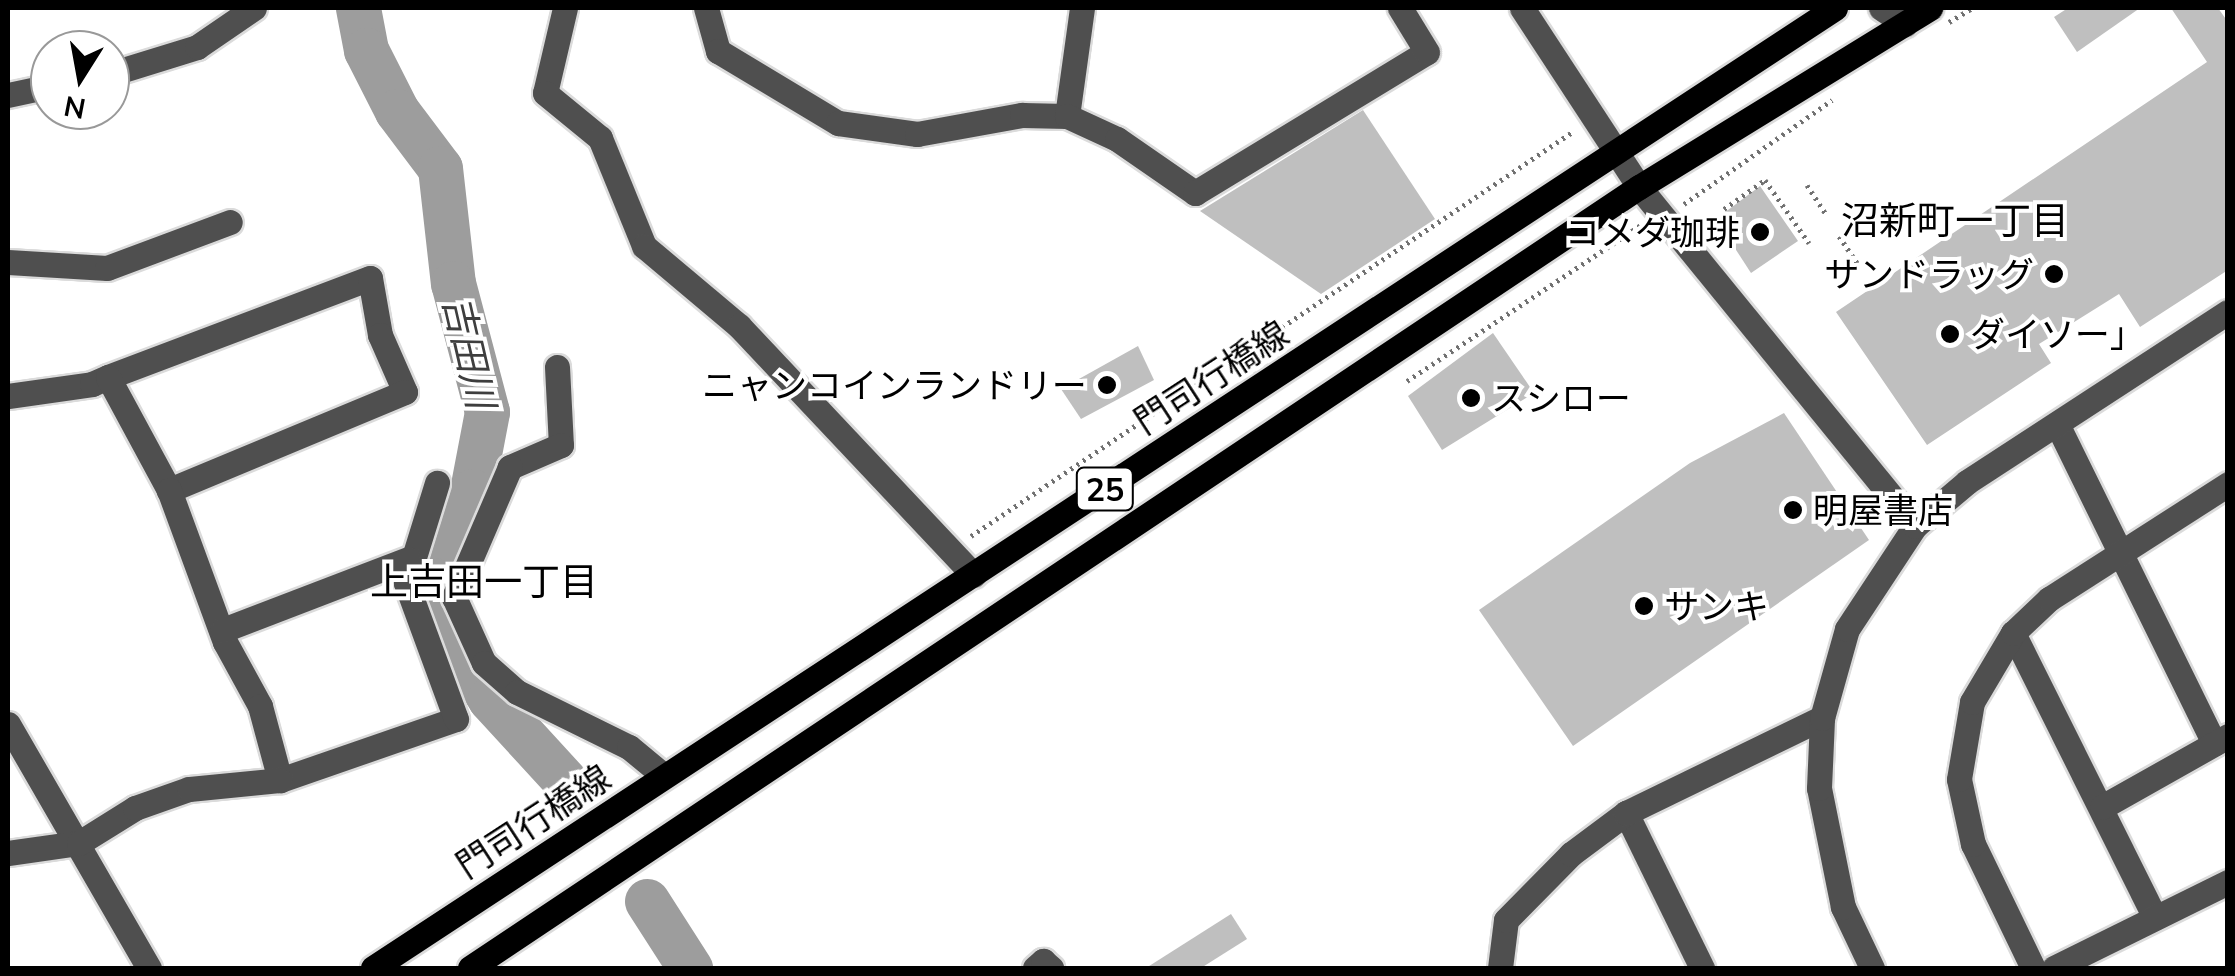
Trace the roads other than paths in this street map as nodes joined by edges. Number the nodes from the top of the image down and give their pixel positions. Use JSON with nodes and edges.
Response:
{"nodes":[{"id":1,"x":254,"y":8,"type":"edge"},
{"id":2,"x":565,"y":8,"type":"edge"},
{"id":3,"x":706,"y":8,"type":"edge"},
{"id":4,"x":1082,"y":8,"type":"edge"},
{"id":5,"x":1400,"y":8,"type":"edge"},
{"id":6,"x":1522,"y":8,"type":"edge"},
{"id":7,"x":1836,"y":8,"type":"edge"},
{"id":8,"x":1882,"y":8,"type":"edge"},
{"id":9,"x":1930,"y":8,"type":"edge"},
{"id":10,"x":1905,"y":24,"type":"junction"},
{"id":11,"x":130,"y":68,"type":"edge"},
{"id":12,"x":1066,"y":116,"type":"junction"},
{"id":13,"x":1616,"y":153,"type":"junction"},
{"id":14,"x":1639,"y":186,"type":"junction"},
{"id":15,"x":230,"y":222,"type":"dead end"},
{"id":16,"x":8,"y":262,"type":"edge"},
{"id":17,"x":2228,"y":312,"type":"edge"},
{"id":18,"x":557,"y":367,"type":"dead end"},
{"id":19,"x":108,"y":377,"type":"junction"},
{"id":20,"x":8,"y":396,"type":"edge"},
{"id":21,"x":2057,"y":424,"type":"junction"},
{"id":22,"x":437,"y":483,"type":"dead end"},
{"id":23,"x":2228,"y":484,"type":"edge"},
{"id":24,"x":170,"y":490,"type":"junction"},
{"id":25,"x":1915,"y":526,"type":"junction"},
{"id":26,"x":2120,"y":554,"type":"junction"},
{"id":27,"x":408,"y":559,"type":"junction"},
{"id":28,"x":974,"y":574,"type":"junction"},
{"id":29,"x":223,"y":630,"type":"junction"},
{"id":30,"x":2012,"y":633,"type":"junction"},
{"id":31,"x":1822,"y":718,"type":"junction"},
{"id":32,"x":8,"y":724,"type":"edge"},
{"id":33,"x":2221,"y":740,"type":"edge"},
{"id":34,"x":664,"y":776,"type":"junction"},
{"id":35,"x":280,"y":780,"type":"junction"},
{"id":36,"x":2102,"y":807,"type":"junction"},
{"id":37,"x":1626,"y":813,"type":"junction"},
{"id":38,"x":79,"y":842,"type":"junction"},
{"id":39,"x":8,"y":852,"type":"edge"},
{"id":40,"x":2228,"y":882,"type":"edge"},
{"id":41,"x":2154,"y":918,"type":"junction"},
{"id":42,"x":1698,"y":967,"type":"edge"},
{"id":43,"x":149,"y":968,"type":"edge"},
{"id":44,"x":373,"y":968,"type":"edge"},
{"id":45,"x":470,"y":968,"type":"edge"},
{"id":46,"x":1035,"y":968,"type":"edge"},
{"id":47,"x":1051,"y":968,"type":"edge"},
{"id":48,"x":1500,"y":968,"type":"edge"},
{"id":49,"x":1872,"y":968,"type":"edge"},
{"id":50,"x":2032,"y":968,"type":"edge"},
{"id":51,"x":2054,"y":968,"type":"edge"}],
"edges":[{"from":1,"to":11,"type":"street"},
{"from":2,"to":28,"type":"street"},
{"from":3,"to":12,"type":"street"},
{"from":4,"to":12,"type":"street"},
{"from":5,"to":12,"type":"street"},
{"from":6,"to":13,"type":"street"},
{"from":7,"to":13,"type":"main road","name":"門司行橋線","number":"25"},
{"from":8,"to":10,"type":"street"},
{"from":9,"to":10,"type":"main road","number":"25"},
{"from":10,"to":14,"type":"main road","number":"25"},
{"from":13,"to":14,"type":"street"},
{"from":13,"to":28,"type":"main road","name":"門司行橋線","number":"25"},
{"from":14,"to":25,"type":"street"},
{"from":14,"to":45,"type":"main road","number":"25"},
{"from":15,"to":16,"type":"street"},
{"from":17,"to":21,"type":"street"},
{"from":18,"to":34,"type":"street"},
{"from":19,"to":20,"type":"street"},
{"from":19,"to":24,"type":"street"},
{"from":19,"to":24,"type":"street"},
{"from":21,"to":25,"type":"street"},
{"from":21,"to":26,"type":"street"},
{"from":22,"to":27,"type":"street"},
{"from":23,"to":26,"type":"street"},
{"from":24,"to":29,"type":"street"},
{"from":25,"to":31,"type":"street"},
{"from":26,"to":30,"type":"street"},
{"from":26,"to":33,"type":"street"},
{"from":27,"to":29,"type":"street"},
{"from":27,"to":35,"type":"street"},
{"from":28,"to":34,"type":"main road","name":"門司行橋線","number":"25"},
{"from":29,"to":35,"type":"street"},
{"from":30,"to":36,"type":"street"},
{"from":30,"to":50,"type":"street"},
{"from":31,"to":37,"type":"street"},
{"from":31,"to":49,"type":"street"},
{"from":32,"to":38,"type":"street"},
{"from":33,"to":36,"type":"street"},
{"from":34,"to":44,"type":"main road","name":"門司行橋線","number":"25"},
{"from":35,"to":38,"type":"street"},
{"from":36,"to":41,"type":"street"},
{"from":37,"to":42,"type":"street"},
{"from":37,"to":48,"type":"street"},
{"from":38,"to":39,"type":"street"},
{"from":38,"to":43,"type":"street"},
{"from":40,"to":41,"type":"street"},
{"from":41,"to":51,"type":"street"},
{"from":46,"to":47,"type":"street"}]}
